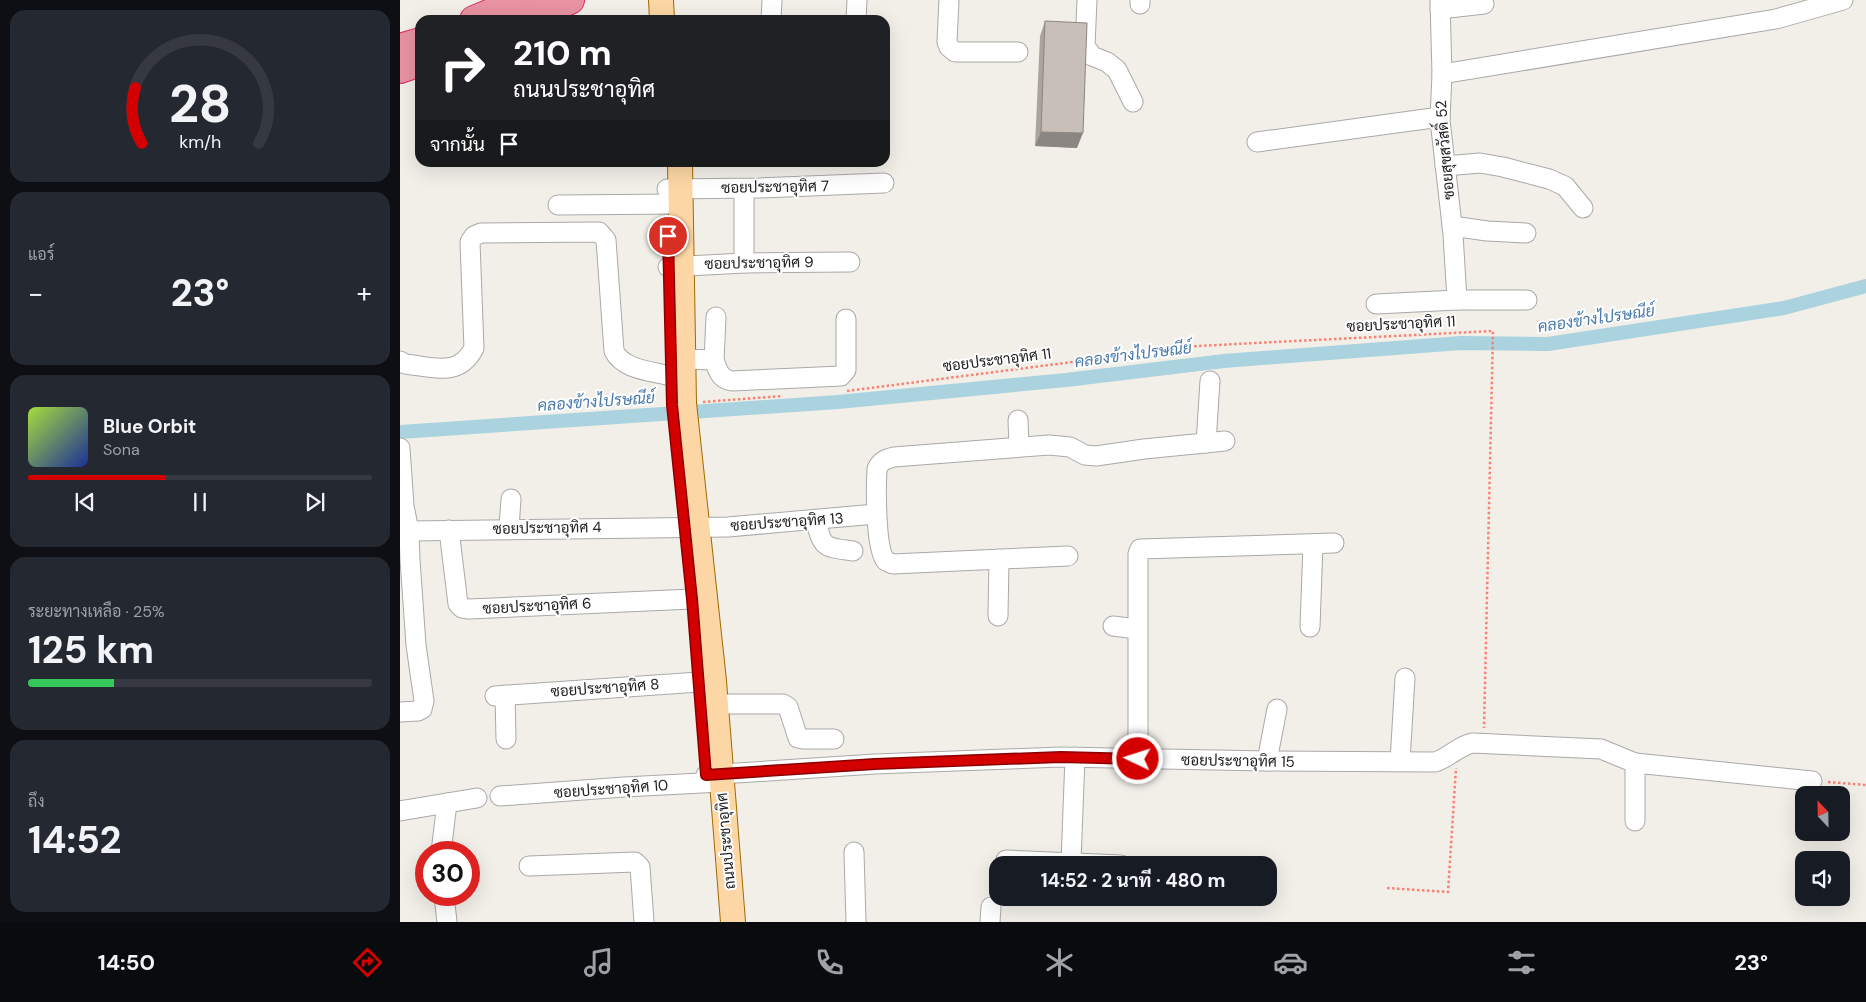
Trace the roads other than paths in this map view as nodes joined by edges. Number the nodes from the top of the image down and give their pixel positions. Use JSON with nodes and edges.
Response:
{"nodes":[{"id":1,"x":522,"y":0,"type":"edge"},
{"id":2,"x":542,"y":0,"type":"edge"},
{"id":3,"x":570,"y":0,"type":"edge"},
{"id":4,"x":661,"y":0,"type":"edge"},
{"id":5,"x":675,"y":0,"type":"edge"},
{"id":6,"x":772,"y":0,"type":"edge"},
{"id":7,"x":857,"y":0,"type":"edge"},
{"id":8,"x":949,"y":0,"type":"edge"},
{"id":9,"x":1087,"y":0,"type":"edge"},
{"id":10,"x":1843,"y":0,"type":"edge"},
{"id":11,"x":1440,"y":4,"type":"edge"},
{"id":12,"x":1484,"y":4,"type":"dead end"},
{"id":13,"x":1816,"y":4,"type":"edge"},
{"id":14,"x":1792,"y":7,"type":"edge"},
{"id":15,"x":486,"y":15,"type":"edge"},
{"id":16,"x":508,"y":15,"type":"edge"},
{"id":17,"x":536,"y":15,"type":"edge"},
{"id":18,"x":662,"y":15,"type":"edge"},
{"id":19,"x":676,"y":15,"type":"edge"},
{"id":20,"x":771,"y":15,"type":"edge"},
{"id":21,"x":856,"y":15,"type":"edge"},
{"id":22,"x":415,"y":44,"type":"edge"},
{"id":23,"x":400,"y":48,"type":"edge"},
{"id":24,"x":415,"y":52,"type":"edge"},
{"id":25,"x":1018,"y":52,"type":"dead end"},
{"id":26,"x":400,"y":57,"type":"edge"},
{"id":27,"x":415,"y":64,"type":"edge"},
{"id":28,"x":400,"y":69,"type":"edge"},
{"id":29,"x":1442,"y":74,"type":"junction"},
{"id":30,"x":1133,"y":102,"type":"dead end"},
{"id":31,"x":1440,"y":117,"type":"junction"},
{"id":32,"x":1257,"y":142,"type":"dead end"},
{"id":33,"x":1445,"y":166,"type":"junction"},
{"id":34,"x":667,"y":167,"type":"edge"},
{"id":35,"x":679,"y":167,"type":"edge"},
{"id":36,"x":884,"y":183,"type":"dead end"},
{"id":37,"x":744,"y":196,"type":"dead end"},
{"id":38,"x":674,"y":197,"type":"junction"},
{"id":39,"x":558,"y":204,"type":"dead end"},
{"id":40,"x":1583,"y":208,"type":"dead end"},
{"id":41,"x":1452,"y":226,"type":"junction"},
{"id":42,"x":1526,"y":234,"type":"dead end"},
{"id":43,"x":850,"y":262,"type":"dead end"},
{"id":44,"x":744,"y":263,"type":"junction"},
{"id":45,"x":675,"y":266,"type":"junction"},
{"id":46,"x":1457,"y":300,"type":"junction"},
{"id":47,"x":1526,"y":300,"type":"dead end"},
{"id":48,"x":1376,"y":304,"type":"dead end"},
{"id":49,"x":716,"y":317,"type":"dead end"},
{"id":50,"x":846,"y":319,"type":"dead end"},
{"id":51,"x":714,"y":360,"type":"junction"},
{"id":52,"x":400,"y":361,"type":"edge"},
{"id":53,"x":676,"y":367,"type":"junction"},
{"id":54,"x":1210,"y":381,"type":"dead end"},
{"id":55,"x":1018,"y":420,"type":"dead end"},
{"id":56,"x":1225,"y":441,"type":"dead end"},
{"id":57,"x":1206,"y":443,"type":"junction"},
{"id":58,"x":1019,"y":447,"type":"junction"},
{"id":59,"x":400,"y":448,"type":"edge"},
{"id":60,"x":401,"y":484,"type":"edge"},
{"id":61,"x":511,"y":499,"type":"dead end"},
{"id":62,"x":876,"y":514,"type":"junction"},
{"id":63,"x":816,"y":520,"type":"junction"},
{"id":64,"x":691,"y":527,"type":"junction"},
{"id":65,"x":509,"y":528,"type":"junction"},
{"id":66,"x":449,"y":530,"type":"junction"},
{"id":67,"x":410,"y":531,"type":"junction"},
{"id":68,"x":1334,"y":543,"type":"dead end"},
{"id":69,"x":1313,"y":544,"type":"junction"},
{"id":70,"x":853,"y":551,"type":"dead end"},
{"id":71,"x":1068,"y":556,"type":"dead end"},
{"id":72,"x":999,"y":559,"type":"junction"},
{"id":73,"x":405,"y":561,"type":"edge"},
{"id":74,"x":692,"y":599,"type":"junction"},
{"id":75,"x":998,"y":616,"type":"dead end"},
{"id":76,"x":1113,"y":626,"type":"dead end"},
{"id":77,"x":1310,"y":627,"type":"dead end"},
{"id":78,"x":1137,"y":629,"type":"junction"},
{"id":79,"x":408,"y":635,"type":"edge"},
{"id":80,"x":1405,"y":678,"type":"dead end"},
{"id":81,"x":710,"y":689,"type":"junction"},
{"id":82,"x":1277,"y":709,"type":"dead end"},
{"id":83,"x":400,"y":712,"type":"edge"},
{"id":84,"x":834,"y":738,"type":"dead end"},
{"id":85,"x":506,"y":739,"type":"dead end"},
{"id":86,"x":1075,"y":757,"type":"junction"},
{"id":87,"x":1138,"y":759,"type":"junction"},
{"id":88,"x":1400,"y":761,"type":"junction"},
{"id":89,"x":1267,"y":762,"type":"junction"},
{"id":90,"x":1635,"y":763,"type":"junction"},
{"id":91,"x":714,"y":779,"type":"junction"},
{"id":92,"x":1812,"y":781,"type":"road end"},
{"id":93,"x":500,"y":796,"type":"dead end"},
{"id":94,"x":476,"y":798,"type":"dead end"},
{"id":95,"x":447,"y":803,"type":"junction"},
{"id":96,"x":400,"y":811,"type":"edge"},
{"id":97,"x":1636,"y":821,"type":"dead end"},
{"id":98,"x":442,"y":841,"type":"edge"},
{"id":99,"x":854,"y":852,"type":"dead end"},
{"id":100,"x":1071,"y":856,"type":"edge"},
{"id":101,"x":530,"y":866,"type":"dead end"},
{"id":102,"x":445,"y":906,"type":"edge"},
{"id":103,"x":447,"y":922,"type":"edge"},
{"id":104,"x":644,"y":922,"type":"edge"},
{"id":105,"x":717,"y":922,"type":"edge"},
{"id":106,"x":733,"y":922,"type":"edge"},
{"id":107,"x":856,"y":922,"type":"edge"}],
"edges":[{"from":1,"to":15,"type":"highway"},
{"from":2,"to":16,"type":"street"},
{"from":3,"to":17,"type":"highway"},
{"from":4,"to":18,"type":"main road"},
{"from":5,"to":19,"type":"main road"},
{"from":6,"to":20,"type":"street"},
{"from":7,"to":21,"type":"street"},
{"from":8,"to":25,"type":"street"},
{"from":9,"to":30,"type":"street"},
{"from":10,"to":13,"type":"street"},
{"from":11,"to":12,"type":"street"},
{"from":11,"to":29,"type":"street","name":"ซอยสุขสวัสดิ์ 52"},
{"from":13,"to":14,"type":"street"},
{"from":14,"to":29,"type":"street"},
{"from":22,"to":23,"type":"highway"},
{"from":24,"to":26,"type":"street"},
{"from":27,"to":28,"type":"highway"},
{"from":29,"to":31,"type":"street","name":"ซอยสุขสวัสดิ์ 52"},
{"from":31,"to":32,"type":"street"},
{"from":31,"to":33,"type":"street","name":"ซอยสุขสวัสดิ์ 52"},
{"from":33,"to":40,"type":"street"},
{"from":33,"to":41,"type":"street","name":"ซอยสุขสวัสดิ์ 52"},
{"from":34,"to":38,"type":"main road","name":"ถนนประชาอุทิศ"},
{"from":35,"to":38,"type":"main road","name":"ถนนประชาอุทิศ"},
{"from":36,"to":38,"type":"street","name":"ซอยประชาอุทิศ 7"},
{"from":37,"to":44,"type":"street"},
{"from":38,"to":39,"type":"street","name":"ซอยประชาอุทิศ 7"},
{"from":38,"to":45,"type":"main road","name":"ถนนประชาอุทิศ"},
{"from":41,"to":42,"type":"street"},
{"from":41,"to":46,"type":"street","name":"ซอยสุขสวัสดิ์ 52"},
{"from":43,"to":44,"type":"street","name":"ซอยประชาอุทิศ 9"},
{"from":44,"to":45,"type":"street","name":"ซอยประชาอุทิศ 9"},
{"from":45,"to":53,"type":"main road","name":"ถนนประชาอุทิศ"},
{"from":46,"to":47,"type":"street"},
{"from":46,"to":48,"type":"street"},
{"from":49,"to":51,"type":"street"},
{"from":50,"to":51,"type":"street"},
{"from":51,"to":53,"type":"street"},
{"from":52,"to":53,"type":"street"},
{"from":53,"to":64,"type":"main road","name":"ถนนประชาอุทิศ"},
{"from":54,"to":57,"type":"street"},
{"from":55,"to":58,"type":"street"},
{"from":56,"to":57,"type":"street"},
{"from":57,"to":58,"type":"street"},
{"from":58,"to":62,"type":"street"},
{"from":59,"to":60,"type":"street"},
{"from":60,"to":67,"type":"street"},
{"from":61,"to":65,"type":"street"},
{"from":62,"to":63,"type":"street","name":"ซอยประชาอุทิศ 13"},
{"from":62,"to":72,"type":"street"},
{"from":63,"to":64,"type":"street","name":"ซอยประชาอุทิศ 13"},
{"from":63,"to":70,"type":"street"},
{"from":64,"to":65,"type":"street","name":"ซอยประชาอุทิศ 4"},
{"from":64,"to":74,"type":"main road","name":"ถนนประชาอุทิศ"},
{"from":64,"to":81,"type":"main road","name":"ถนนประชาอุทิศ"},
{"from":65,"to":66,"type":"street","name":"ซอยประชาอุทิศ 4"},
{"from":66,"to":67,"type":"street","name":"ซอยประชาอุทิศ 4"},
{"from":66,"to":74,"type":"street","name":"ซอยประชาอุทิศ 6"},
{"from":67,"to":73,"type":"street"},
{"from":68,"to":69,"type":"street"},
{"from":69,"to":77,"type":"street"},
{"from":69,"to":78,"type":"street"},
{"from":71,"to":72,"type":"street"},
{"from":72,"to":75,"type":"street"},
{"from":73,"to":79,"type":"street"},
{"from":74,"to":81,"type":"main road","name":"ถนนประชาอุทิศ"},
{"from":76,"to":78,"type":"street"},
{"from":78,"to":87,"type":"street"},
{"from":79,"to":83,"type":"street"},
{"from":80,"to":88,"type":"street"},
{"from":81,"to":84,"type":"street","name":"ซอยประชาอุทิศ 8"},
{"from":81,"to":85,"type":"street","name":"ซอยประชาอุทิศ 8"},
{"from":81,"to":91,"type":"main road","name":"ถนนประชาอุทิศ"},
{"from":82,"to":89,"type":"street"},
{"from":86,"to":87,"type":"street","name":"ซอยประชาอุทิศ 15"},
{"from":86,"to":91,"type":"street","name":"ซอยประชาอุทิศ 15"},
{"from":86,"to":100,"type":"street"},
{"from":87,"to":89,"type":"street","name":"ซอยประชาอุทิศ 15"},
{"from":88,"to":89,"type":"street","name":"ซอยประชาอุทิศ 15"},
{"from":88,"to":90,"type":"street","name":"ซอยประชาอุทิศ 15"},
{"from":90,"to":92,"type":"street","name":"ซอยประชาอุทิศ 15"},
{"from":90,"to":97,"type":"street"},
{"from":91,"to":93,"type":"street","name":"ซอยประชาอุทิศ 10"},
{"from":91,"to":105,"type":"main road","name":"ถนนประชาอุทิศ"},
{"from":91,"to":106,"type":"main road","name":"ถนนประชาอุทิศ"},
{"from":94,"to":95,"type":"street"},
{"from":95,"to":96,"type":"street"},
{"from":95,"to":98,"type":"street"},
{"from":99,"to":107,"type":"street"},
{"from":101,"to":104,"type":"street"},
{"from":102,"to":103,"type":"street"}]}
